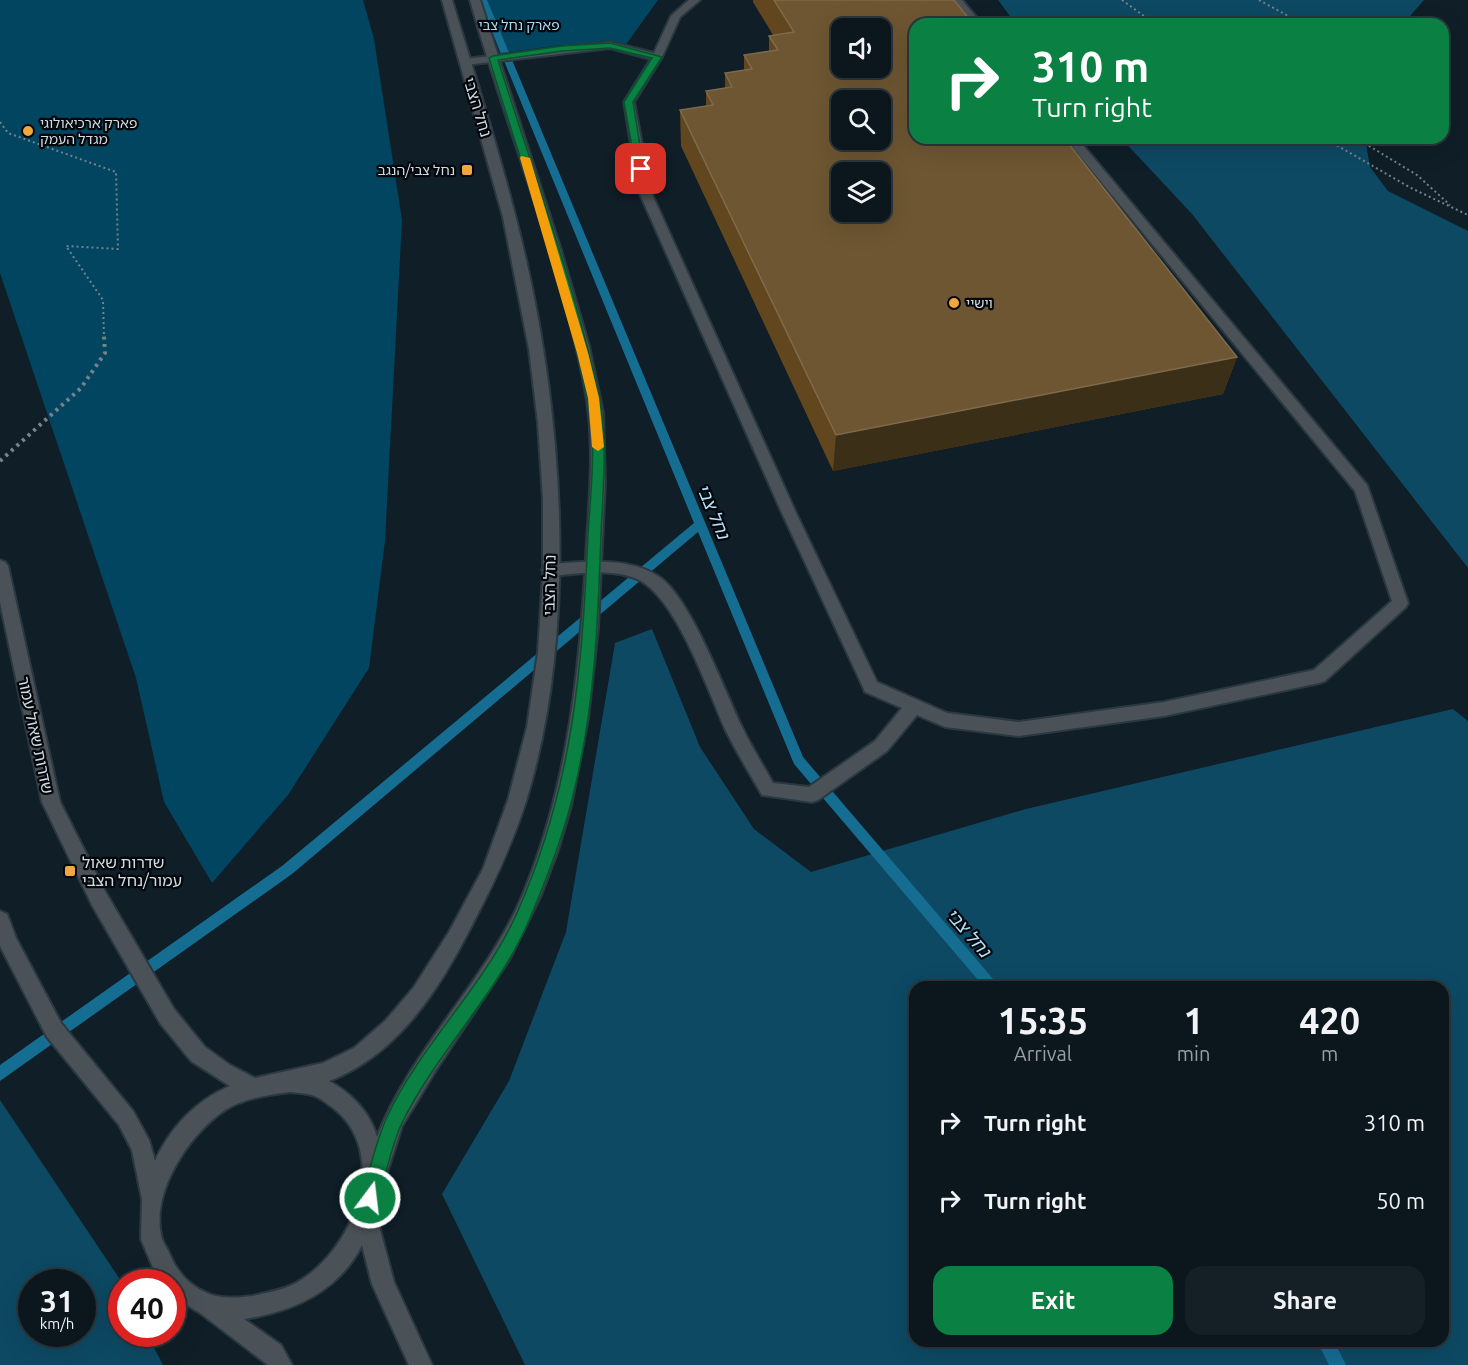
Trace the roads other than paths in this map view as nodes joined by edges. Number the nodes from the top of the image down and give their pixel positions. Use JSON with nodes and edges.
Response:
{"nodes":[{"id":1,"x":447,"y":0,"type":"edge"},
{"id":2,"x":475,"y":0,"type":"edge"},
{"id":3,"x":695,"y":0,"type":"edge"},
{"id":4,"x":957,"y":0,"type":"edge"},
{"id":5,"x":971,"y":18,"type":"edge"},
{"id":6,"x":657,"y":57,"type":"junction"},
{"id":7,"x":493,"y":58,"type":"junction"},
{"id":8,"x":465,"y":62,"type":"junction"},
{"id":9,"x":1076,"y":144,"type":"edge"},
{"id":10,"x":0,"y":566,"type":"edge"},
{"id":11,"x":594,"y":566,"type":"junction"},
{"id":12,"x":550,"y":570,"type":"junction"},
{"id":13,"x":914,"y":706,"type":"junction"},
{"id":14,"x":0,"y":920,"type":"edge"},
{"id":15,"x":290,"y":1082,"type":"junction"},
{"id":16,"x":252,"y":1087,"type":"junction"},
{"id":17,"x":375,"y":1178,"type":"junction"},
{"id":18,"x":152,"y":1198,"type":"junction"},
{"id":19,"x":366,"y":1218,"type":"junction"},
{"id":20,"x":198,"y":1300,"type":"junction"},
{"id":21,"x":281,"y":1365,"type":"edge"},
{"id":22,"x":421,"y":1365,"type":"edge"}],
"edges":[{"from":1,"to":8,"type":"street","name":"נחל הצבי"},
{"from":2,"to":7,"type":"street","name":"נחל הצבי"},
{"from":3,"to":6,"type":"street"},
{"from":4,"to":5,"type":"street"},
{"from":6,"to":7,"type":"street"},
{"from":6,"to":13,"type":"street"},
{"from":7,"to":8,"type":"street"},
{"from":7,"to":11,"type":"street","name":"נחל הצבי"},
{"from":8,"to":12,"type":"street","name":"נחל הצבי"},
{"from":9,"to":13,"type":"street"},
{"from":10,"to":16,"type":"street","name":"שדרות שאול עמור"},
{"from":11,"to":12,"type":"street"},
{"from":11,"to":13,"type":"street"},
{"from":11,"to":17,"type":"street","name":"נחל הצבי"},
{"from":12,"to":15,"type":"street","name":"נחל הצבי"},
{"from":14,"to":18,"type":"street"},
{"from":15,"to":16,"type":"street"},
{"from":15,"to":17,"type":"street"},
{"from":16,"to":18,"type":"street"},
{"from":17,"to":19,"type":"street"},
{"from":18,"to":20,"type":"street"},
{"from":19,"to":20,"type":"street"},
{"from":19,"to":22,"type":"street"},
{"from":20,"to":21,"type":"street"}]}
